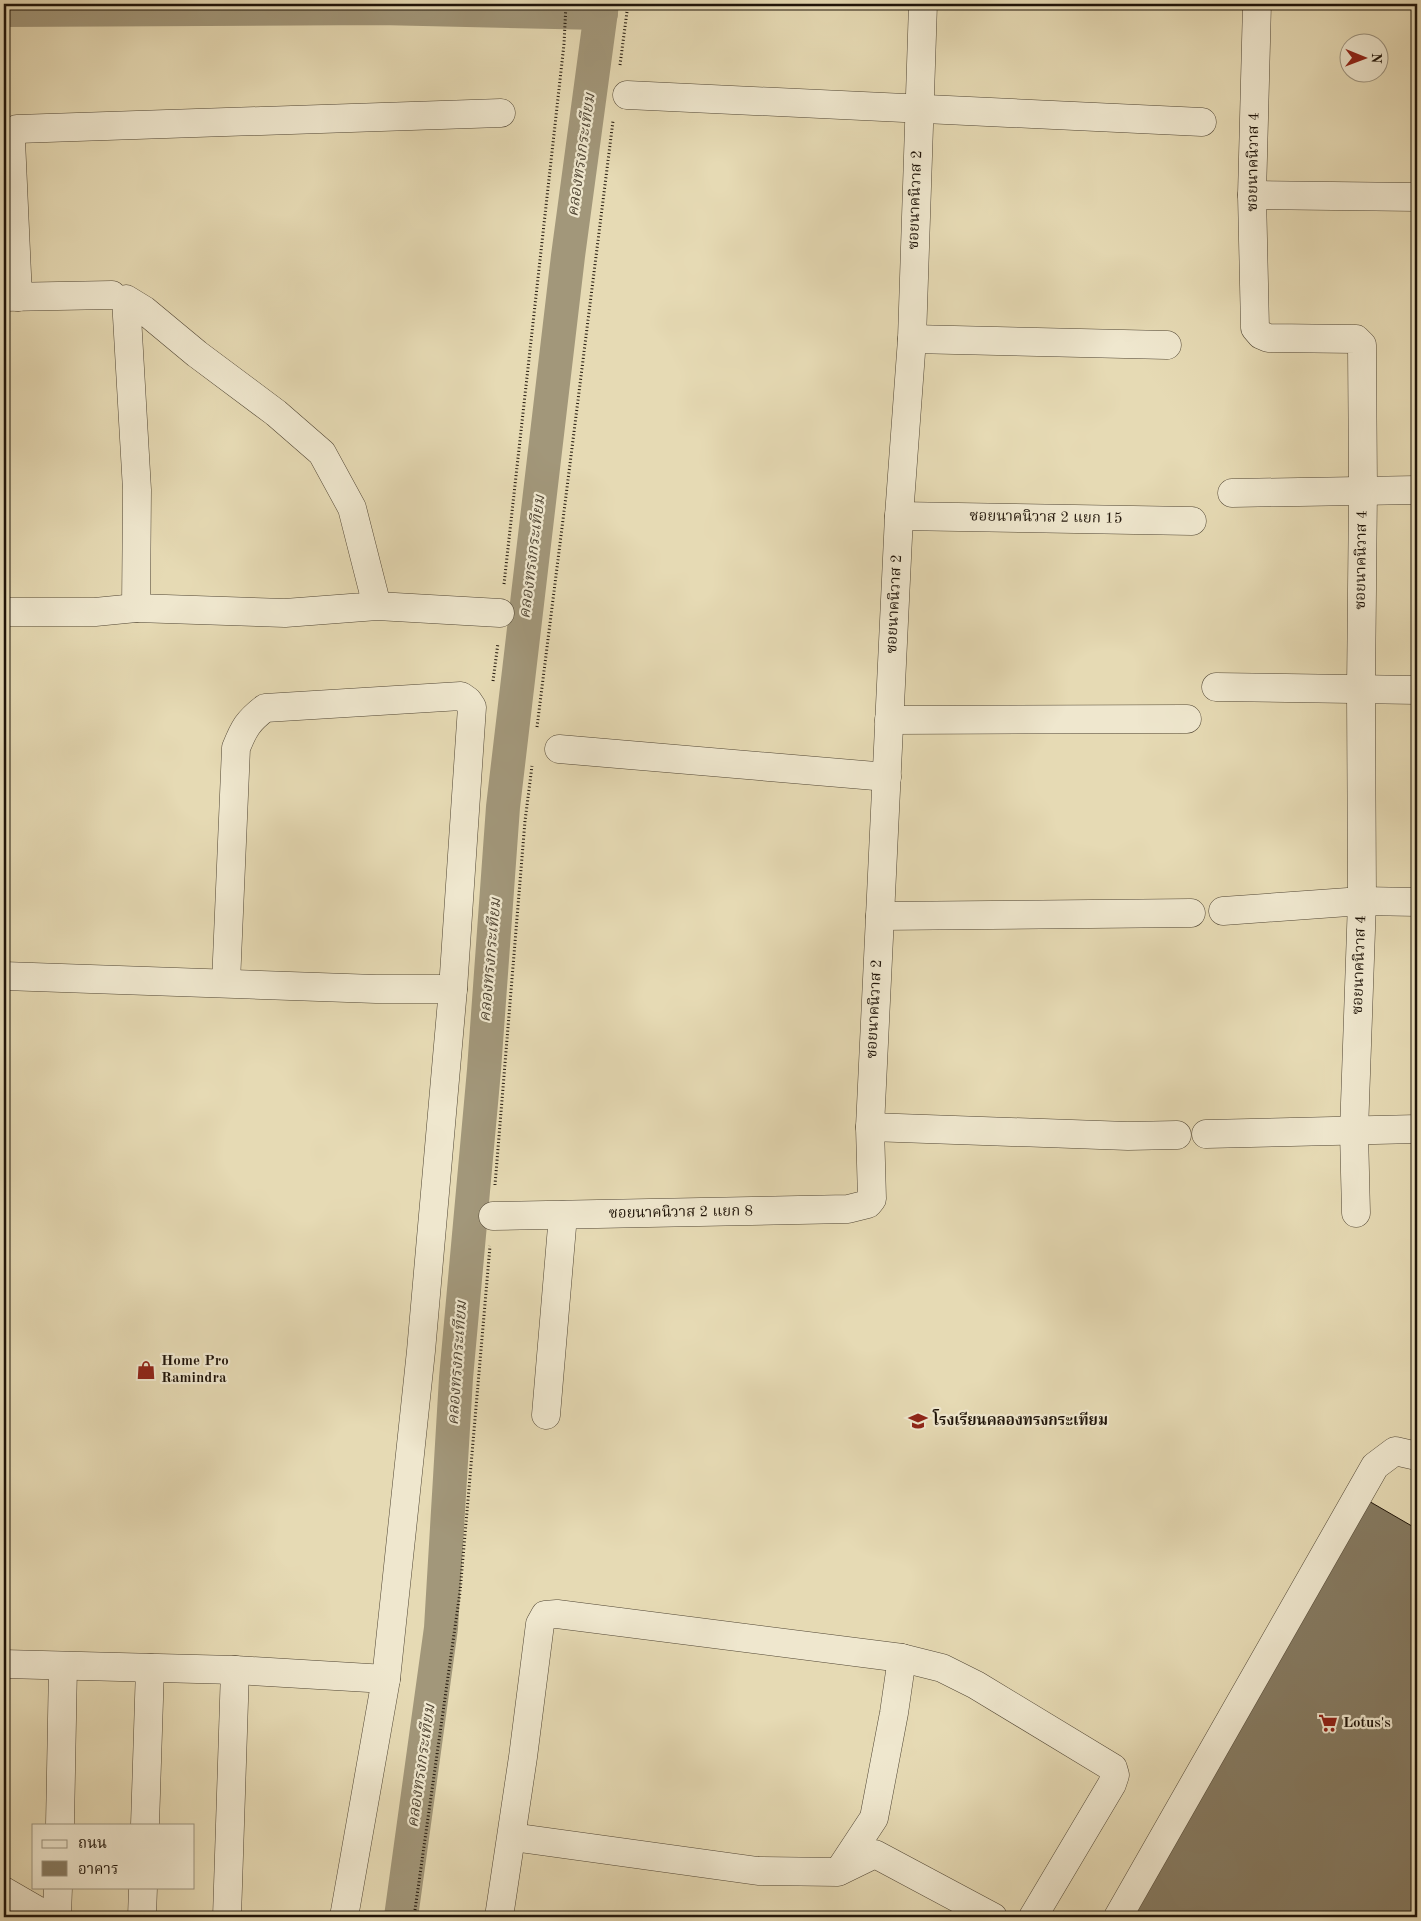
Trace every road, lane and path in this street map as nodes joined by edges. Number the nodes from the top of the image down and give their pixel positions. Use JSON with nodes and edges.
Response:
{"nodes":[{"id":1,"x":566,"y":4,"type":"edge"},
{"id":2,"x":628,"y":4,"type":"edge"},
{"id":3,"x":924,"y":4,"type":"edge"},
{"id":4,"x":1257,"y":4,"type":"edge"},
{"id":5,"x":564,"y":44,"type":"dead end"},
{"id":6,"x":620,"y":93,"type":"junction"},
{"id":7,"x":919,"y":110,"type":"junction"},
{"id":8,"x":501,"y":113,"type":"dead end"},
{"id":9,"x":1202,"y":122,"type":"dead end"},
{"id":10,"x":1252,"y":196,"type":"junction"},
{"id":11,"x":1417,"y":197,"type":"edge"},
{"id":12,"x":112,"y":295,"type":"dead end"},
{"id":13,"x":11,"y":297,"type":"edge"},
{"id":14,"x":912,"y":339,"type":"junction"},
{"id":15,"x":1167,"y":345,"type":"dead end"},
{"id":16,"x":1363,"y":490,"type":"junction"},
{"id":17,"x":1417,"y":490,"type":"edge"},
{"id":18,"x":1232,"y":493,"type":"dead end"},
{"id":19,"x":899,"y":516,"type":"junction"},
{"id":20,"x":1192,"y":521,"type":"dead end"},
{"id":21,"x":376,"y":606,"type":"junction"},
{"id":22,"x":136,"y":608,"type":"junction"},
{"id":23,"x":4,"y":612,"type":"edge"},
{"id":24,"x":500,"y":613,"type":"dead end"},
{"id":25,"x":1216,"y":687,"type":"dead end"},
{"id":26,"x":1361,"y":690,"type":"junction"},
{"id":27,"x":1417,"y":690,"type":"edge"},
{"id":28,"x":1187,"y":718,"type":"dead end"},
{"id":29,"x":889,"y":720,"type":"junction"},
{"id":30,"x":537,"y":733,"type":"dead end"},
{"id":31,"x":559,"y":749,"type":"dead end"},
{"id":32,"x":533,"y":762,"type":"dead end"},
{"id":33,"x":887,"y":777,"type":"junction"},
{"id":34,"x":1362,"y":901,"type":"junction"},
{"id":35,"x":1417,"y":902,"type":"edge"},
{"id":36,"x":1223,"y":911,"type":"dead end"},
{"id":37,"x":1191,"y":913,"type":"dead end"},
{"id":38,"x":880,"y":916,"type":"junction"},
{"id":39,"x":4,"y":976,"type":"edge"},
{"id":40,"x":226,"y":983,"type":"junction"},
{"id":41,"x":454,"y":989,"type":"junction"},
{"id":42,"x":870,"y":1128,"type":"junction"},
{"id":43,"x":1417,"y":1129,"type":"edge"},
{"id":44,"x":1354,"y":1132,"type":"junction"},
{"id":45,"x":1206,"y":1134,"type":"dead end"},
{"id":46,"x":1177,"y":1135,"type":"dead end"},
{"id":47,"x":868,"y":1204,"type":"joint"},
{"id":48,"x":1356,"y":1213,"type":"dead end"},
{"id":49,"x":563,"y":1215,"type":"junction"},
{"id":50,"x":493,"y":1216,"type":"junction"},
{"id":51,"x":546,"y":1415,"type":"dead end"},
{"id":52,"x":1417,"y":1456,"type":"edge"},
{"id":53,"x":902,"y":1658,"type":"junction"},
{"id":54,"x":4,"y":1664,"type":"edge"},
{"id":55,"x":63,"y":1666,"type":"junction"},
{"id":56,"x":150,"y":1668,"type":"junction"},
{"id":57,"x":236,"y":1670,"type":"junction"},
{"id":58,"x":386,"y":1679,"type":"junction"},
{"id":59,"x":60,"y":1824,"type":"edge"},
{"id":60,"x":145,"y":1824,"type":"edge"},
{"id":61,"x":512,"y":1837,"type":"junction"},
{"id":62,"x":838,"y":1872,"type":"junction"},
{"id":63,"x":58,"y":1888,"type":"edge"},
{"id":64,"x":143,"y":1888,"type":"edge"},
{"id":65,"x":4,"y":1891,"type":"edge"},
{"id":66,"x":49,"y":1917,"type":"edge"},
{"id":67,"x":57,"y":1917,"type":"edge"},
{"id":68,"x":142,"y":1917,"type":"edge"},
{"id":69,"x":227,"y":1917,"type":"edge"},
{"id":70,"x":344,"y":1917,"type":"edge"},
{"id":71,"x":414,"y":1917,"type":"edge"},
{"id":72,"x":499,"y":1917,"type":"edge"},
{"id":73,"x":993,"y":1917,"type":"edge"},
{"id":74,"x":1033,"y":1917,"type":"edge"},
{"id":75,"x":1118,"y":1917,"type":"edge"}],
"edges":[{"from":1,"to":5,"type":"path"},
{"from":2,"to":6,"type":"path"},
{"from":3,"to":7,"type":"street","name":"ซอยนาคนิวาส 2"},
{"from":4,"to":10,"type":"street","name":"ซอยนาคนิวาส 4"},
{"from":6,"to":7,"type":"street"},
{"from":6,"to":30,"type":"path"},
{"from":7,"to":9,"type":"street"},
{"from":7,"to":14,"type":"street","name":"ซอยนาคนิวาส 2"},
{"from":8,"to":13,"type":"street"},
{"from":10,"to":11,"type":"street"},
{"from":10,"to":16,"type":"street","name":"ซอยนาคนิวาส 4"},
{"from":12,"to":13,"type":"street"},
{"from":14,"to":15,"type":"street"},
{"from":14,"to":19,"type":"street","name":"ซอยนาคนิวาส 2"},
{"from":16,"to":17,"type":"street"},
{"from":16,"to":18,"type":"street"},
{"from":16,"to":26,"type":"street","name":"ซอยนาคนิวาส 4"},
{"from":19,"to":20,"type":"street","name":"ซอยนาคนิวาส 2 แยก 15"},
{"from":19,"to":29,"type":"street","name":"ซอยนาคนิวาส 2"},
{"from":21,"to":22,"type":"street"},
{"from":21,"to":22,"type":"street"},
{"from":21,"to":24,"type":"street"},
{"from":22,"to":23,"type":"street"},
{"from":25,"to":26,"type":"street"},
{"from":26,"to":27,"type":"street"},
{"from":26,"to":34,"type":"street","name":"ซอยนาคนิวาส 4"},
{"from":28,"to":29,"type":"street"},
{"from":29,"to":33,"type":"street","name":"ซอยนาคนิวาส 2"},
{"from":31,"to":33,"type":"street"},
{"from":32,"to":50,"type":"path"},
{"from":33,"to":38,"type":"street","name":"ซอยนาคนิวาส 2"},
{"from":34,"to":35,"type":"street"},
{"from":34,"to":36,"type":"street"},
{"from":34,"to":44,"type":"street","name":"ซอยนาคนิวาส 4"},
{"from":37,"to":38,"type":"street"},
{"from":38,"to":42,"type":"street","name":"ซอยนาคนิวาส 2"},
{"from":39,"to":40,"type":"street"},
{"from":40,"to":41,"type":"street"},
{"from":40,"to":41,"type":"street"},
{"from":41,"to":58,"type":"street"},
{"from":42,"to":46,"type":"street"},
{"from":42,"to":47,"type":"street","name":"ซอยนาคนิวาส 2"},
{"from":43,"to":44,"type":"street"},
{"from":44,"to":45,"type":"street"},
{"from":44,"to":48,"type":"street","name":"ซอยนาคนิวาส 4"},
{"from":47,"to":49,"type":"street","name":"ซอยนาคนิวาส 2 แยก 8"},
{"from":49,"to":50,"type":"street","name":"ซอยนาคนิวาส 2 แยก 8"},
{"from":49,"to":51,"type":"street"},
{"from":50,"to":71,"type":"path"},
{"from":52,"to":75,"type":"street"},
{"from":53,"to":61,"type":"street"},
{"from":53,"to":62,"type":"street"},
{"from":53,"to":74,"type":"street"},
{"from":54,"to":55,"type":"street"},
{"from":55,"to":56,"type":"street"},
{"from":55,"to":59,"type":"street"},
{"from":56,"to":57,"type":"street"},
{"from":56,"to":60,"type":"street"},
{"from":57,"to":58,"type":"street"},
{"from":57,"to":69,"type":"street"},
{"from":58,"to":70,"type":"street"},
{"from":61,"to":62,"type":"street"},
{"from":61,"to":72,"type":"street"},
{"from":62,"to":73,"type":"street"},
{"from":63,"to":67,"type":"street"},
{"from":64,"to":68,"type":"street"},
{"from":65,"to":66,"type":"street"}]}
